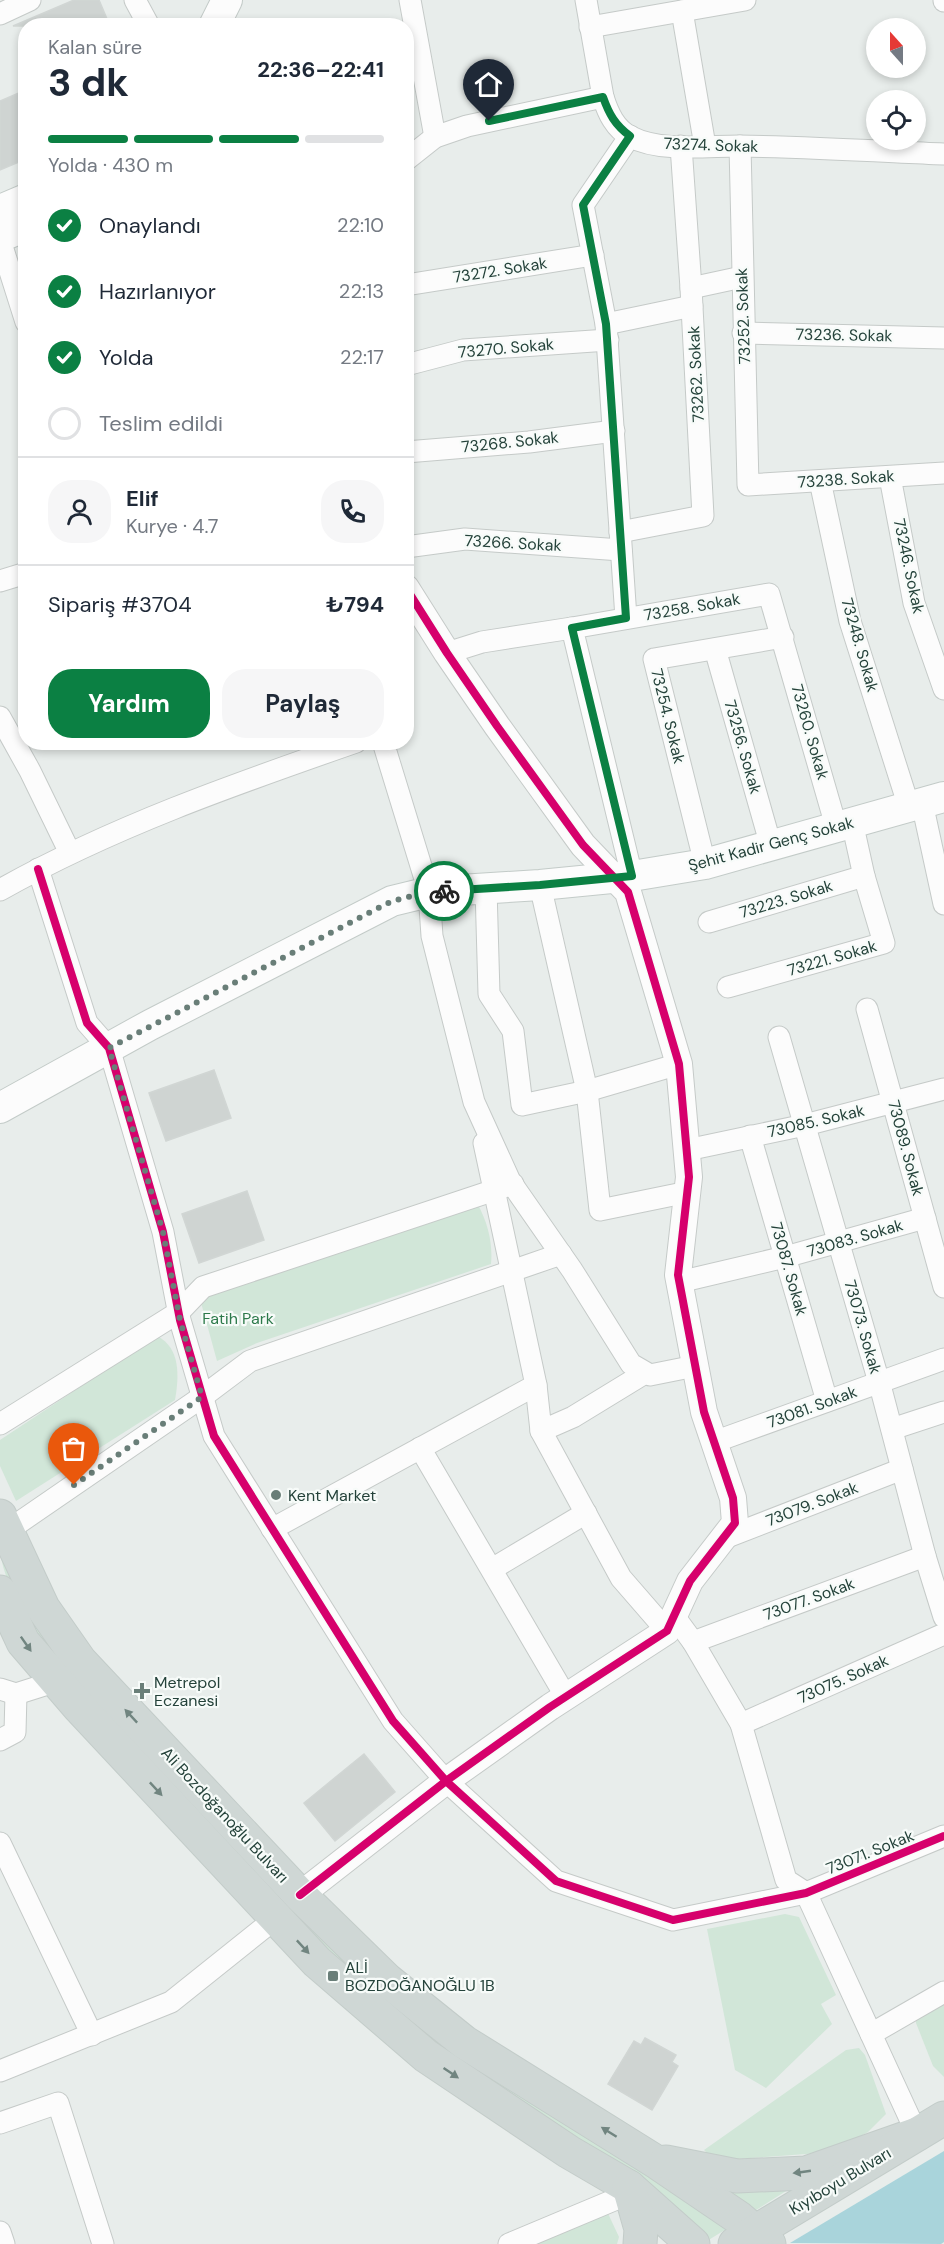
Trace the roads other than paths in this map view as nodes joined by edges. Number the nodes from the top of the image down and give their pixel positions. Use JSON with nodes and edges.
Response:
{"nodes":[{"id":1,"x":30,"y":0,"type":"edge"},
{"id":2,"x":135,"y":0,"type":"edge"},
{"id":3,"x":227,"y":0,"type":"edge"},
{"id":4,"x":410,"y":0,"type":"edge"},
{"id":5,"x":586,"y":0,"type":"edge"},
{"id":6,"x":745,"y":0,"type":"edge"},
{"id":7,"x":650,"y":7,"type":"edge"},
{"id":8,"x":682,"y":11,"type":"junction"},
{"id":9,"x":0,"y":14,"type":"edge"},
{"id":10,"x":145,"y":18,"type":"edge"},
{"id":11,"x":218,"y":18,"type":"edge"},
{"id":12,"x":413,"y":18,"type":"edge"},
{"id":13,"x":414,"y":22,"type":"edge"},
{"id":14,"x":590,"y":27,"type":"junction"},
{"id":15,"x":603,"y":97,"type":"junction"},
{"id":16,"x":630,"y":136,"type":"junction"},
{"id":17,"x":435,"y":137,"type":"junction"},
{"id":18,"x":681,"y":146,"type":"junction"},
{"id":19,"x":705,"y":146,"type":"junction"},
{"id":20,"x":740,"y":146,"type":"junction"},
{"id":21,"x":414,"y":154,"type":"edge"},
{"id":22,"x":944,"y":154,"type":"edge"},
{"id":23,"x":18,"y":202,"type":"edge"},
{"id":24,"x":0,"y":210,"type":"edge"},
{"id":25,"x":18,"y":230,"type":"edge"},
{"id":26,"x":0,"y":239,"type":"edge"},
{"id":27,"x":593,"y":255,"type":"junction"},
{"id":28,"x":742,"y":277,"type":"junction"},
{"id":29,"x":414,"y":284,"type":"edge"},
{"id":30,"x":18,"y":296,"type":"edge"},
{"id":31,"x":692,"y":297,"type":"junction"},
{"id":32,"x":607,"y":332,"type":"junction"},
{"id":33,"x":743,"y":333,"type":"junction"},
{"id":34,"x":944,"y":338,"type":"edge"},
{"id":35,"x":414,"y":364,"type":"edge"},
{"id":36,"x":614,"y":431,"type":"junction"},
{"id":37,"x":414,"y":451,"type":"edge"},
{"id":38,"x":944,"y":473,"type":"edge"},
{"id":39,"x":890,"y":477,"type":"junction"},
{"id":40,"x":820,"y":481,"type":"junction"},
{"id":41,"x":748,"y":485,"type":"joint"},
{"id":42,"x":620,"y":541,"type":"junction"},
{"id":43,"x":414,"y":546,"type":"edge"},
{"id":44,"x":18,"y":575,"type":"edge"},
{"id":45,"x":0,"y":581,"type":"edge"},
{"id":46,"x":414,"y":601,"type":"edge"},
{"id":47,"x":626,"y":618,"type":"junction"},
{"id":48,"x":572,"y":628,"type":"junction"},
{"id":49,"x":783,"y":637,"type":"junction"},
{"id":50,"x":715,"y":649,"type":"junction"},
{"id":51,"x":447,"y":653,"type":"junction"},
{"id":52,"x":944,"y":689,"type":"edge"},
{"id":53,"x":0,"y":717,"type":"edge"},
{"id":54,"x":18,"y":749,"type":"edge"},
{"id":55,"x":18,"y":750,"type":"edge"},
{"id":56,"x":334,"y":750,"type":"edge"},
{"id":57,"x":385,"y":750,"type":"edge"},
{"id":58,"x":925,"y":802,"type":"edge"},
{"id":59,"x":844,"y":824,"type":"junction"},
{"id":60,"x":771,"y":846,"type":"junction"},
{"id":61,"x":70,"y":853,"type":"junction"},
{"id":62,"x":705,"y":864,"type":"junction"},
{"id":63,"x":38,"y":869,"type":"junction"},
{"id":64,"x":864,"y":876,"type":"junction"},
{"id":65,"x":624,"y":877,"type":"junction"},
{"id":66,"x":540,"y":885,"type":"junction"},
{"id":67,"x":486,"y":888,"type":"junction"},
{"id":68,"x":0,"y":890,"type":"edge"},
{"id":69,"x":429,"y":892,"type":"junction"},
{"id":70,"x":944,"y":904,"type":"edge"},
{"id":71,"x":709,"y":922,"type":"dead end"},
{"id":72,"x":728,"y":987,"type":"dead end"},
{"id":73,"x":867,"y":1009,"type":"dead end"},
{"id":74,"x":779,"y":1037,"type":"dead end"},
{"id":75,"x":109,"y":1048,"type":"junction"},
{"id":76,"x":679,"y":1064,"type":"junction"},
{"id":77,"x":944,"y":1089,"type":"edge"},
{"id":78,"x":587,"y":1091,"type":"junction"},
{"id":79,"x":893,"y":1102,"type":"junction"},
{"id":80,"x":0,"y":1108,"type":"edge"},
{"id":81,"x":805,"y":1125,"type":"junction"},
{"id":82,"x":750,"y":1136,"type":"junction"},
{"id":83,"x":687,"y":1150,"type":"junction"},
{"id":84,"x":504,"y":1188,"type":"junction"},
{"id":85,"x":688,"y":1192,"type":"junction"},
{"id":86,"x":925,"y":1218,"type":"junction"},
{"id":87,"x":839,"y":1243,"type":"junction"},
{"id":88,"x":561,"y":1254,"type":"junction"},
{"id":89,"x":785,"y":1257,"type":"junction"},
{"id":90,"x":512,"y":1271,"type":"junction"},
{"id":91,"x":679,"y":1282,"type":"junction"},
{"id":92,"x":944,"y":1287,"type":"edge"},
{"id":93,"x":179,"y":1312,"type":"junction"},
{"id":94,"x":944,"y":1359,"type":"edge"},
{"id":95,"x":695,"y":1366,"type":"junction"},
{"id":96,"x":645,"y":1373,"type":"junction"},
{"id":97,"x":879,"y":1383,"type":"junction"},
{"id":98,"x":536,"y":1385,"type":"junction"},
{"id":99,"x":202,"y":1397,"type":"junction"},
{"id":100,"x":827,"y":1401,"type":"junction"},
{"id":101,"x":944,"y":1412,"type":"edge"},
{"id":102,"x":0,"y":1424,"type":"edge"},
{"id":103,"x":891,"y":1429,"type":"junction"},
{"id":104,"x":541,"y":1431,"type":"junction"},
{"id":105,"x":714,"y":1442,"type":"junction"},
{"id":106,"x":420,"y":1448,"type":"junction"},
{"id":107,"x":902,"y":1469,"type":"junction"},
{"id":108,"x":586,"y":1513,"type":"junction"},
{"id":109,"x":4,"y":1523,"type":"edge"},
{"id":110,"x":272,"y":1529,"type":"junction"},
{"id":111,"x":722,"y":1539,"type":"junction"},
{"id":112,"x":925,"y":1556,"type":"junction"},
{"id":113,"x":492,"y":1569,"type":"junction"},
{"id":114,"x":0,"y":1592,"type":"edge"},
{"id":115,"x":944,"y":1617,"type":"edge"},
{"id":116,"x":671,"y":1623,"type":"junction"},
{"id":117,"x":944,"y":1634,"type":"edge"},
{"id":118,"x":693,"y":1642,"type":"junction"},
{"id":119,"x":57,"y":1682,"type":"junction"},
{"id":120,"x":8,"y":1692,"type":"edge"},
{"id":121,"x":566,"y":1697,"type":"junction"},
{"id":122,"x":741,"y":1724,"type":"junction"},
{"id":123,"x":0,"y":1740,"type":"edge"},
{"id":124,"x":446,"y":1781,"type":"junction"},
{"id":125,"x":944,"y":1836,"type":"edge"},
{"id":126,"x":0,"y":1843,"type":"edge"},
{"id":127,"x":806,"y":1893,"type":"junction"},
{"id":128,"x":300,"y":1895,"type":"junction"},
{"id":129,"x":276,"y":1918,"type":"junction"},
{"id":130,"x":944,"y":1992,"type":"edge"},
{"id":131,"x":871,"y":2034,"type":"junction"},
{"id":132,"x":92,"y":2035,"type":"junction"},
{"id":133,"x":0,"y":2071,"type":"edge"},
{"id":134,"x":0,"y":2123,"type":"edge"},
{"id":135,"x":931,"y":2126,"type":"edge"},
{"id":136,"x":658,"y":2163,"type":"junction"},
{"id":137,"x":621,"y":2193,"type":"junction"},
{"id":138,"x":0,"y":2232,"type":"edge"},
{"id":139,"x":752,"y":2239,"type":"edge"},
{"id":140,"x":4,"y":2244,"type":"edge"},
{"id":141,"x":103,"y":2244,"type":"edge"},
{"id":142,"x":509,"y":2244,"type":"edge"},
{"id":143,"x":640,"y":2244,"type":"edge"},
{"id":144,"x":693,"y":2244,"type":"edge"},
{"id":145,"x":704,"y":2244,"type":"edge"}],
"edges":[{"from":1,"to":9,"type":"street"},
{"from":2,"to":10,"type":"street"},
{"from":3,"to":11,"type":"main road"},
{"from":4,"to":12,"type":"street"},
{"from":5,"to":14,"type":"street"},
{"from":6,"to":8,"type":"street"},
{"from":7,"to":8,"type":"street"},
{"from":7,"to":14,"type":"street"},
{"from":8,"to":19,"type":"street"},
{"from":13,"to":17,"type":"street"},
{"from":14,"to":15,"type":"street"},
{"from":15,"to":16,"type":"street"},
{"from":15,"to":17,"type":"street"},
{"from":16,"to":18,"type":"street","name":"73274. Sokak"},
{"from":16,"to":27,"type":"street"},
{"from":17,"to":21,"type":"street"},
{"from":18,"to":19,"type":"street","name":"73274. Sokak"},
{"from":18,"to":31,"type":"street","name":"73262. Sokak"},
{"from":19,"to":20,"type":"street","name":"73274. Sokak"},
{"from":20,"to":22,"type":"street","name":"73274. Sokak"},
{"from":20,"to":28,"type":"street","name":"73252. Sokak"},
{"from":23,"to":24,"type":"main road"},
{"from":25,"to":26,"type":"main road"},
{"from":26,"to":30,"type":"street"},
{"from":27,"to":29,"type":"street","name":"73272. Sokak"},
{"from":27,"to":32,"type":"street"},
{"from":28,"to":31,"type":"street","name":"73270. Sokak"},
{"from":28,"to":33,"type":"street","name":"73252. Sokak"},
{"from":31,"to":32,"type":"street","name":"73270. Sokak"},
{"from":31,"to":42,"type":"street","name":"73262. Sokak"},
{"from":32,"to":35,"type":"street","name":"73270. Sokak"},
{"from":32,"to":36,"type":"street"},
{"from":33,"to":34,"type":"street","name":"73236. Sokak"},
{"from":33,"to":41,"type":"street","name":"73252. Sokak"},
{"from":36,"to":37,"type":"street","name":"73268. Sokak"},
{"from":36,"to":42,"type":"street"},
{"from":38,"to":39,"type":"street","name":"73238. Sokak"},
{"from":39,"to":40,"type":"street","name":"73238. Sokak"},
{"from":39,"to":52,"type":"street","name":"73246. Sokak"},
{"from":40,"to":41,"type":"street","name":"73238. Sokak"},
{"from":40,"to":58,"type":"street","name":"73248. Sokak"},
{"from":42,"to":43,"type":"street","name":"73266. Sokak"},
{"from":42,"to":47,"type":"street"},
{"from":44,"to":45,"type":"street"},
{"from":46,"to":51,"type":"street"},
{"from":47,"to":48,"type":"street","name":"73258. Sokak"},
{"from":47,"to":49,"type":"street","name":"73258. Sokak"},
{"from":48,"to":51,"type":"street","name":"73258. Sokak"},
{"from":48,"to":65,"type":"street"},
{"from":49,"to":50,"type":"street","name":"73254. Sokak"},
{"from":49,"to":59,"type":"street","name":"73260. Sokak"},
{"from":50,"to":60,"type":"street","name":"73256. Sokak"},
{"from":50,"to":62,"type":"street","name":"73254. Sokak"},
{"from":51,"to":65,"type":"street"},
{"from":53,"to":54,"type":"street"},
{"from":55,"to":61,"type":"street"},
{"from":56,"to":61,"type":"street"},
{"from":57,"to":69,"type":"street"},
{"from":58,"to":59,"type":"main road","name":"Şehit Kadir Genç Sokak"},
{"from":58,"to":70,"type":"street","name":"73248. Sokak"},
{"from":59,"to":60,"type":"main road","name":"Şehit Kadir Genç Sokak"},
{"from":59,"to":64,"type":"street","name":"73221. Sokak"},
{"from":60,"to":62,"type":"main road","name":"Şehit Kadir Genç Sokak"},
{"from":61,"to":63,"type":"street"},
{"from":62,"to":65,"type":"main road","name":"Şehit Kadir Genç Sokak"},
{"from":63,"to":68,"type":"street"},
{"from":63,"to":75,"type":"street"},
{"from":64,"to":71,"type":"street","name":"73223. Sokak"},
{"from":64,"to":72,"type":"street","name":"73221. Sokak"},
{"from":65,"to":66,"type":"main road","name":"Şehit Kadir Genç Sokak"},
{"from":65,"to":76,"type":"street"},
{"from":66,"to":67,"type":"main road","name":"Şehit Kadir Genç Sokak"},
{"from":66,"to":78,"type":"street"},
{"from":67,"to":69,"type":"main road","name":"Şehit Kadir Genç Sokak"},
{"from":67,"to":78,"type":"street"},
{"from":69,"to":75,"type":"main road","name":"Şehit Kadir Genç Sokak"},
{"from":69,"to":84,"type":"street"},
{"from":73,"to":79,"type":"street","name":"73089. Sokak"},
{"from":74,"to":81,"type":"street","name":"73073. Sokak"},
{"from":75,"to":80,"type":"main road","name":"Şehit Kadir Genç Sokak"},
{"from":75,"to":93,"type":"street","name":"73071. Sokak"},
{"from":76,"to":78,"type":"street"},
{"from":76,"to":83,"type":"street"},
{"from":77,"to":79,"type":"street","name":"73085. Sokak"},
{"from":78,"to":85,"type":"street"},
{"from":79,"to":81,"type":"street","name":"73085. Sokak"},
{"from":79,"to":86,"type":"street","name":"73089. Sokak"},
{"from":81,"to":82,"type":"street","name":"73085. Sokak"},
{"from":81,"to":87,"type":"street","name":"73073. Sokak"},
{"from":82,"to":83,"type":"street","name":"73085. Sokak"},
{"from":82,"to":89,"type":"street","name":"73087. Sokak"},
{"from":83,"to":85,"type":"street"},
{"from":84,"to":88,"type":"street"},
{"from":84,"to":90,"type":"street"},
{"from":84,"to":93,"type":"street"},
{"from":85,"to":91,"type":"street"},
{"from":86,"to":87,"type":"street","name":"73083. Sokak"},
{"from":86,"to":92,"type":"street","name":"73089. Sokak"},
{"from":87,"to":89,"type":"street","name":"73083. Sokak"},
{"from":87,"to":97,"type":"street","name":"73073. Sokak"},
{"from":88,"to":90,"type":"street"},
{"from":88,"to":96,"type":"street"},
{"from":89,"to":91,"type":"street","name":"73083. Sokak"},
{"from":89,"to":100,"type":"street","name":"73087. Sokak"},
{"from":90,"to":98,"type":"street"},
{"from":90,"to":99,"type":"street"},
{"from":91,"to":95,"type":"street"},
{"from":93,"to":99,"type":"street","name":"73071. Sokak"},
{"from":93,"to":102,"type":"street"},
{"from":94,"to":97,"type":"street","name":"73081. Sokak"},
{"from":95,"to":96,"type":"street"},
{"from":95,"to":105,"type":"street"},
{"from":96,"to":104,"type":"street"},
{"from":97,"to":100,"type":"street","name":"73081. Sokak"},
{"from":97,"to":103,"type":"street","name":"73073. Sokak"},
{"from":98,"to":104,"type":"street"},
{"from":98,"to":106,"type":"street"},
{"from":99,"to":109,"type":"street"},
{"from":99,"to":110,"type":"street","name":"73071. Sokak"},
{"from":100,"to":105,"type":"street","name":"73081. Sokak"},
{"from":101,"to":103,"type":"street"},
{"from":103,"to":107,"type":"street","name":"73073. Sokak"},
{"from":104,"to":108,"type":"street"},
{"from":105,"to":111,"type":"street"},
{"from":106,"to":110,"type":"street"},
{"from":106,"to":113,"type":"street"},
{"from":107,"to":111,"type":"street","name":"73079. Sokak"},
{"from":107,"to":112,"type":"street","name":"73073. Sokak"},
{"from":108,"to":113,"type":"street"},
{"from":108,"to":116,"type":"street"},
{"from":128,"to":109,"type":"main road","name":"Ali Bozdoğanoğlu Bulvarı","one_way":true},
{"from":110,"to":124,"type":"street","name":"73071. Sokak"},
{"from":111,"to":116,"type":"street"},
{"from":112,"to":115,"type":"street","name":"73073. Sokak"},
{"from":112,"to":118,"type":"street","name":"73077. Sokak"},
{"from":113,"to":121,"type":"street"},
{"from":114,"to":119,"type":"main road","name":"Ali Bozdoğanoğlu Bulvarı","one_way":true},
{"from":116,"to":118,"type":"street"},
{"from":116,"to":121,"type":"street"},
{"from":117,"to":122,"type":"street","name":"73075. Sokak"},
{"from":118,"to":122,"type":"street"},
{"from":119,"to":120,"type":"street"},
{"from":119,"to":129,"type":"main road","name":"Ali Bozdoğanoğlu Bulvarı","one_way":true},
{"from":120,"to":123,"type":"street"},
{"from":121,"to":124,"type":"street"},
{"from":122,"to":127,"type":"street"},
{"from":124,"to":127,"type":"street","name":"73071. Sokak"},
{"from":124,"to":128,"type":"street"},
{"from":125,"to":127,"type":"street","name":"73071. Sokak"},
{"from":126,"to":132,"type":"street"},
{"from":127,"to":131,"type":"street"},
{"from":136,"to":128,"type":"main road","name":"Ali Bozdoğanoğlu Bulvarı","one_way":true},
{"from":129,"to":132,"type":"street"},
{"from":129,"to":137,"type":"main road","name":"Ali Bozdoğanoğlu Bulvarı","one_way":true},
{"from":130,"to":131,"type":"street"},
{"from":131,"to":135,"type":"street"},
{"from":132,"to":133,"type":"street"},
{"from":134,"to":141,"type":"street"},
{"from":135,"to":136,"type":"main road","one_way":true},
{"from":135,"to":139,"type":"main road","name":"Kıyıboyu Bulvarı"},
{"from":136,"to":139,"type":"main road","name":"Ali Bozdoğanoğlu Bulvarı"},
{"from":137,"to":142,"type":"street"},
{"from":137,"to":143,"type":"main road"},
{"from":137,"to":144,"type":"main road"},
{"from":137,"to":145,"type":"main road"},
{"from":138,"to":140,"type":"street"}]}
